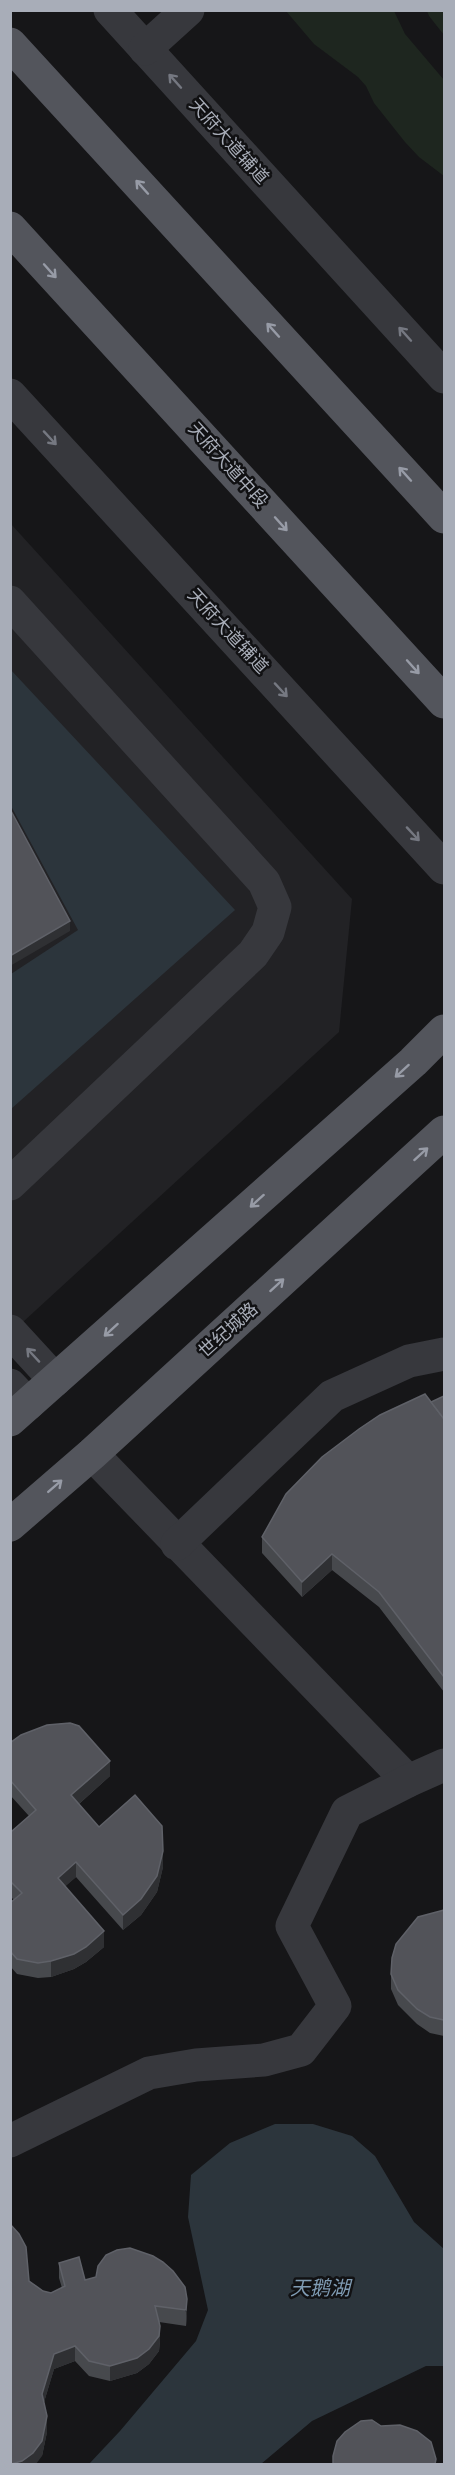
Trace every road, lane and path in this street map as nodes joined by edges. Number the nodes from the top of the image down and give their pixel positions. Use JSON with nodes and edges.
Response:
{"nodes":[{"id":1,"x":110,"y":10,"type":"edge"},
{"id":2,"x":188,"y":10,"type":"edge"},
{"id":3,"x":10,"y":44,"type":"edge"},
{"id":4,"x":145,"y":49,"type":"junction"},
{"id":5,"x":10,"y":228,"type":"edge"},
{"id":6,"x":444,"y":377,"type":"edge"},
{"id":7,"x":10,"y":395,"type":"edge"},
{"id":8,"x":444,"y":517,"type":"edge"},
{"id":9,"x":10,"y":602,"type":"edge"},
{"id":10,"x":444,"y":702,"type":"edge"},
{"id":11,"x":444,"y":868,"type":"edge"},
{"id":12,"x":444,"y":1031,"type":"edge"},
{"id":13,"x":444,"y":1132,"type":"edge"},
{"id":14,"x":10,"y":1184,"type":"edge"},
{"id":15,"x":10,"y":1331,"type":"edge"},
{"id":16,"x":444,"y":1354,"type":"edge"},
{"id":17,"x":55,"y":1380,"type":"junction"},
{"id":18,"x":16,"y":1403,"type":"edge"},
{"id":19,"x":92,"y":1454,"type":"junction"},
{"id":20,"x":10,"y":1525,"type":"edge"},
{"id":21,"x":177,"y":1544,"type":"junction"},
{"id":22,"x":444,"y":1765,"type":"edge"},
{"id":23,"x":408,"y":1781,"type":"junction"},
{"id":24,"x":10,"y":2141,"type":"edge"}],
"edges":[{"from":1,"to":4,"type":"street","name":"天府大道辅道"},
{"from":2,"to":4,"type":"street"},
{"from":8,"to":3,"type":"main road","one_way":true},
{"from":6,"to":4,"type":"street","name":"天府大道辅道","one_way":true},
{"from":5,"to":10,"type":"main road","name":"天府大道中段","one_way":true},
{"from":7,"to":11,"type":"street","name":"天府大道辅道","one_way":true},
{"from":9,"to":14,"type":"street"},
{"from":12,"to":17,"type":"main road","one_way":true},
{"from":19,"to":13,"type":"main road","name":"世纪城路","one_way":true},
{"from":17,"to":15,"type":"street","one_way":true},
{"from":16,"to":21,"type":"street"},
{"from":17,"to":18,"type":"main road"},
{"from":20,"to":19,"type":"main road","name":"世纪城路","one_way":true},
{"from":19,"to":21,"type":"street"},
{"from":21,"to":23,"type":"street"},
{"from":22,"to":23,"type":"street"},
{"from":23,"to":24,"type":"street"}]}
